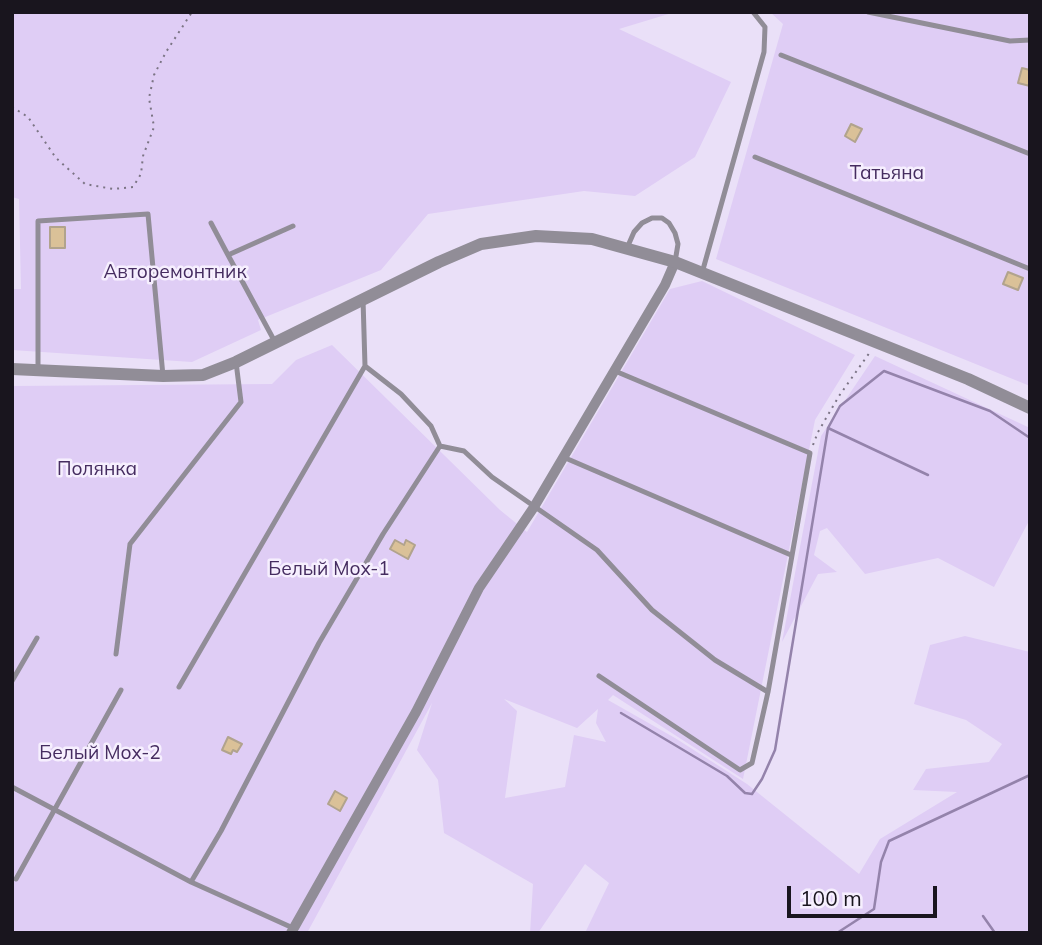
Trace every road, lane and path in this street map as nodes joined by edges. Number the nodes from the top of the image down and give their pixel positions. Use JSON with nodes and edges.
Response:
{"nodes":[{"id":1,"x":192,"y":12,"type":"edge"},
{"id":2,"x":868,"y":12,"type":"edge"},
{"id":3,"x":754,"y":13,"type":"edge"},
{"id":4,"x":1030,"y":40,"type":"edge"},
{"id":5,"x":781,"y":55,"type":"dead end"},
{"id":6,"x":12,"y":107,"type":"edge"},
{"id":7,"x":1030,"y":155,"type":"edge"},
{"id":8,"x":755,"y":158,"type":"dead end"},
{"id":9,"x":211,"y":223,"type":"dead end"},
{"id":10,"x":293,"y":226,"type":"dead end"},
{"id":11,"x":627,"y":248,"type":"junction"},
{"id":12,"x":228,"y":255,"type":"junction"},
{"id":13,"x":675,"y":262,"type":"junction"},
{"id":14,"x":1030,"y":269,"type":"edge"},
{"id":15,"x":702,"y":273,"type":"junction"},
{"id":16,"x":363,"y":299,"type":"junction"},
{"id":17,"x":275,"y":342,"type":"junction"},
{"id":18,"x":877,"y":343,"type":"junction"},
{"id":19,"x":236,"y":362,"type":"junction"},
{"id":20,"x":365,"y":366,"type":"junction"},
{"id":21,"x":12,"y":369,"type":"edge"},
{"id":22,"x":38,"y":370,"type":"junction"},
{"id":23,"x":615,"y":370,"type":"junction"},
{"id":24,"x":163,"y":376,"type":"junction"},
{"id":25,"x":1030,"y":408,"type":"edge"},
{"id":26,"x":440,"y":446,"type":"junction"},
{"id":27,"x":810,"y":453,"type":"junction"},
{"id":28,"x":563,"y":457,"type":"junction"},
{"id":29,"x":534,"y":507,"type":"junction"},
{"id":30,"x":791,"y":555,"type":"junction"},
{"id":31,"x":37,"y":638,"type":"dead end"},
{"id":32,"x":116,"y":654,"type":"dead end"},
{"id":33,"x":600,"y":676,"type":"dead end"},
{"id":34,"x":12,"y":681,"type":"edge"},
{"id":35,"x":179,"y":687,"type":"dead end"},
{"id":36,"x":121,"y":690,"type":"dead end"},
{"id":37,"x":768,"y":692,"type":"junction"},
{"id":38,"x":12,"y":788,"type":"edge"},
{"id":39,"x":54,"y":809,"type":"junction"},
{"id":40,"x":16,"y":879,"type":"dead end"},
{"id":41,"x":191,"y":883,"type":"junction"},
{"id":42,"x":292,"y":930,"type":"edge"}],
"edges":[{"from":1,"to":6,"type":"path"},
{"from":2,"to":4,"type":"lane"},
{"from":3,"to":15,"type":"lane"},
{"from":5,"to":7,"type":"lane"},
{"from":8,"to":14,"type":"lane"},
{"from":9,"to":12,"type":"lane"},
{"from":10,"to":12,"type":"lane"},
{"from":11,"to":13,"type":"street"},
{"from":11,"to":13,"type":"lane"},
{"from":11,"to":16,"type":"street"},
{"from":12,"to":17,"type":"lane"},
{"from":13,"to":15,"type":"street"},
{"from":13,"to":23,"type":"street"},
{"from":15,"to":18,"type":"street"},
{"from":16,"to":17,"type":"street"},
{"from":16,"to":20,"type":"lane"},
{"from":17,"to":19,"type":"street"},
{"from":18,"to":25,"type":"street"},
{"from":18,"to":27,"type":"path"},
{"from":19,"to":24,"type":"street"},
{"from":19,"to":32,"type":"lane"},
{"from":20,"to":26,"type":"lane"},
{"from":20,"to":35,"type":"lane"},
{"from":21,"to":22,"type":"street"},
{"from":22,"to":24,"type":"street"},
{"from":22,"to":24,"type":"lane"},
{"from":23,"to":27,"type":"lane"},
{"from":23,"to":28,"type":"street"},
{"from":26,"to":29,"type":"lane"},
{"from":26,"to":41,"type":"lane"},
{"from":27,"to":30,"type":"lane"},
{"from":28,"to":29,"type":"street"},
{"from":28,"to":30,"type":"lane"},
{"from":29,"to":37,"type":"lane"},
{"from":29,"to":42,"type":"street"},
{"from":30,"to":37,"type":"lane"},
{"from":31,"to":34,"type":"lane"},
{"from":33,"to":37,"type":"lane"},
{"from":36,"to":39,"type":"lane"},
{"from":38,"to":39,"type":"lane"},
{"from":39,"to":40,"type":"lane"},
{"from":39,"to":41,"type":"lane"},
{"from":41,"to":42,"type":"lane"}]}
